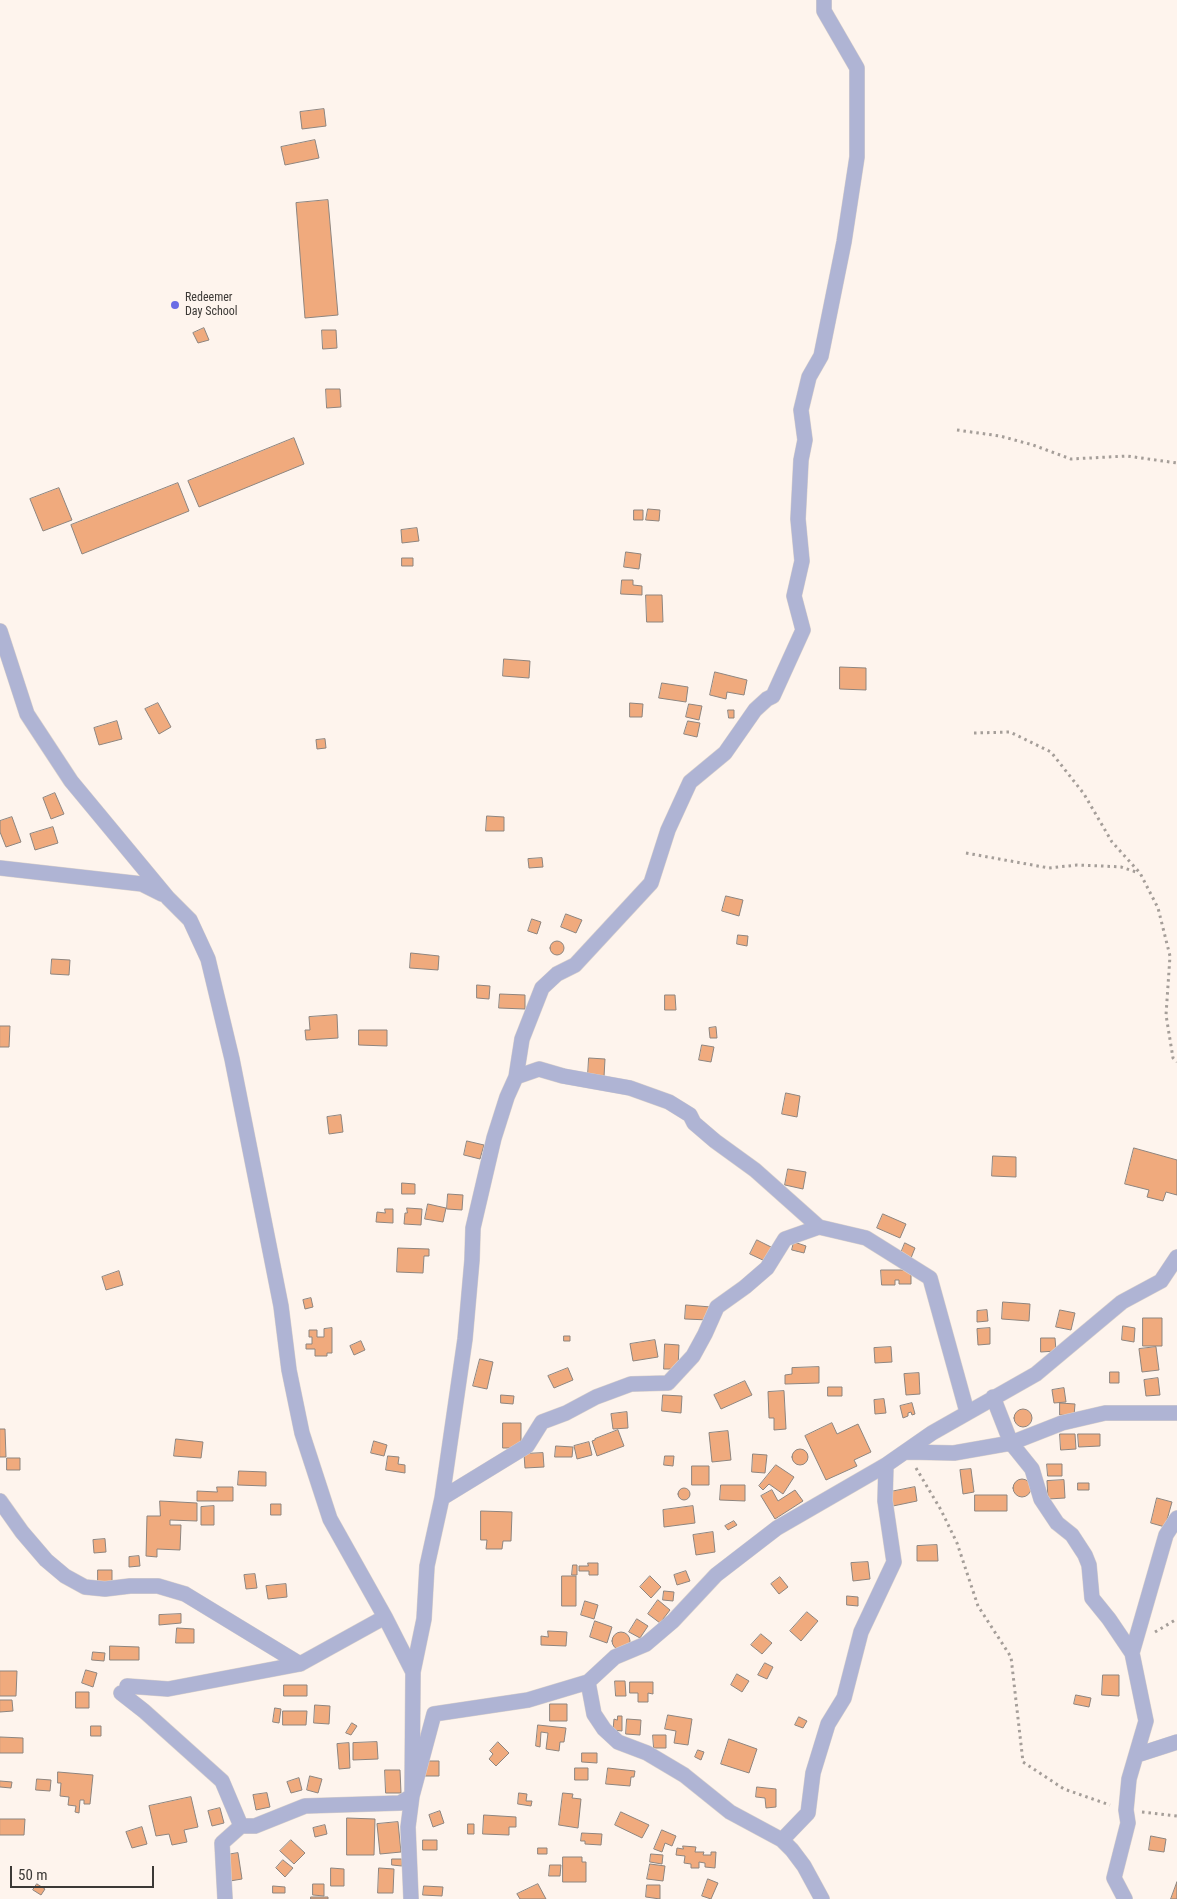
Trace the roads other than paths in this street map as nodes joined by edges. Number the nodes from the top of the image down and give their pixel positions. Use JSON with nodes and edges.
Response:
{"nodes":[{"id":1,"x":824,"y":0,"type":"edge"},
{"id":2,"x":0,"y":631,"type":"edge"},
{"id":3,"x":0,"y":868,"type":"edge"},
{"id":4,"x":168,"y":898,"type":"junction"},
{"id":5,"x":516,"y":1077,"type":"junction"},
{"id":6,"x":819,"y":1227,"type":"junction"},
{"id":7,"x":1177,"y":1257,"type":"edge"},
{"id":8,"x":993,"y":1397,"type":"junction"},
{"id":9,"x":967,"y":1412,"type":"junction"},
{"id":10,"x":1177,"y":1413,"type":"edge"},
{"id":11,"x":1011,"y":1443,"type":"junction"},
{"id":12,"x":907,"y":1452,"type":"junction"},
{"id":13,"x":886,"y":1465,"type":"junction"},
{"id":14,"x":442,"y":1498,"type":"junction"},
{"id":15,"x":0,"y":1501,"type":"edge"},
{"id":16,"x":1177,"y":1518,"type":"edge"},
{"id":17,"x":385,"y":1617,"type":"junction"},
{"id":18,"x":1132,"y":1653,"type":"junction"},
{"id":19,"x":300,"y":1664,"type":"junction"},
{"id":20,"x":413,"y":1672,"type":"junction"},
{"id":21,"x":588,"y":1682,"type":"junction"},
{"id":22,"x":1177,"y":1742,"type":"edge"},
{"id":23,"x":1137,"y":1755,"type":"junction"},
{"id":24,"x":412,"y":1796,"type":"junction"},
{"id":25,"x":241,"y":1826,"type":"junction"},
{"id":26,"x":782,"y":1840,"type":"junction"},
{"id":27,"x":225,"y":1899,"type":"edge"},
{"id":28,"x":411,"y":1899,"type":"edge"},
{"id":29,"x":822,"y":1899,"type":"edge"},
{"id":30,"x":1126,"y":1899,"type":"edge"}],
"edges":[{"from":1,"to":5,"type":"street"},
{"from":2,"to":4,"type":"street"},
{"from":3,"to":4,"type":"street"},
{"from":4,"to":17,"type":"street"},
{"from":5,"to":6,"type":"street"},
{"from":5,"to":14,"type":"street"},
{"from":6,"to":9,"type":"street"},
{"from":6,"to":14,"type":"street"},
{"from":7,"to":8,"type":"street"},
{"from":8,"to":9,"type":"street"},
{"from":8,"to":11,"type":"street"},
{"from":9,"to":12,"type":"street"},
{"from":10,"to":11,"type":"street"},
{"from":11,"to":12,"type":"street"},
{"from":11,"to":18,"type":"street"},
{"from":12,"to":13,"type":"street"},
{"from":13,"to":21,"type":"street"},
{"from":13,"to":26,"type":"street"},
{"from":14,"to":20,"type":"street"},
{"from":15,"to":19,"type":"street"},
{"from":16,"to":18,"type":"street"},
{"from":17,"to":19,"type":"street"},
{"from":17,"to":20,"type":"street"},
{"from":18,"to":23,"type":"street"},
{"from":19,"to":25,"type":"street"},
{"from":20,"to":24,"type":"street"},
{"from":21,"to":24,"type":"street"},
{"from":21,"to":26,"type":"street"},
{"from":22,"to":23,"type":"street"},
{"from":23,"to":30,"type":"street"},
{"from":24,"to":25,"type":"street"},
{"from":24,"to":28,"type":"street"},
{"from":25,"to":27,"type":"street"},
{"from":26,"to":29,"type":"street"}]}
